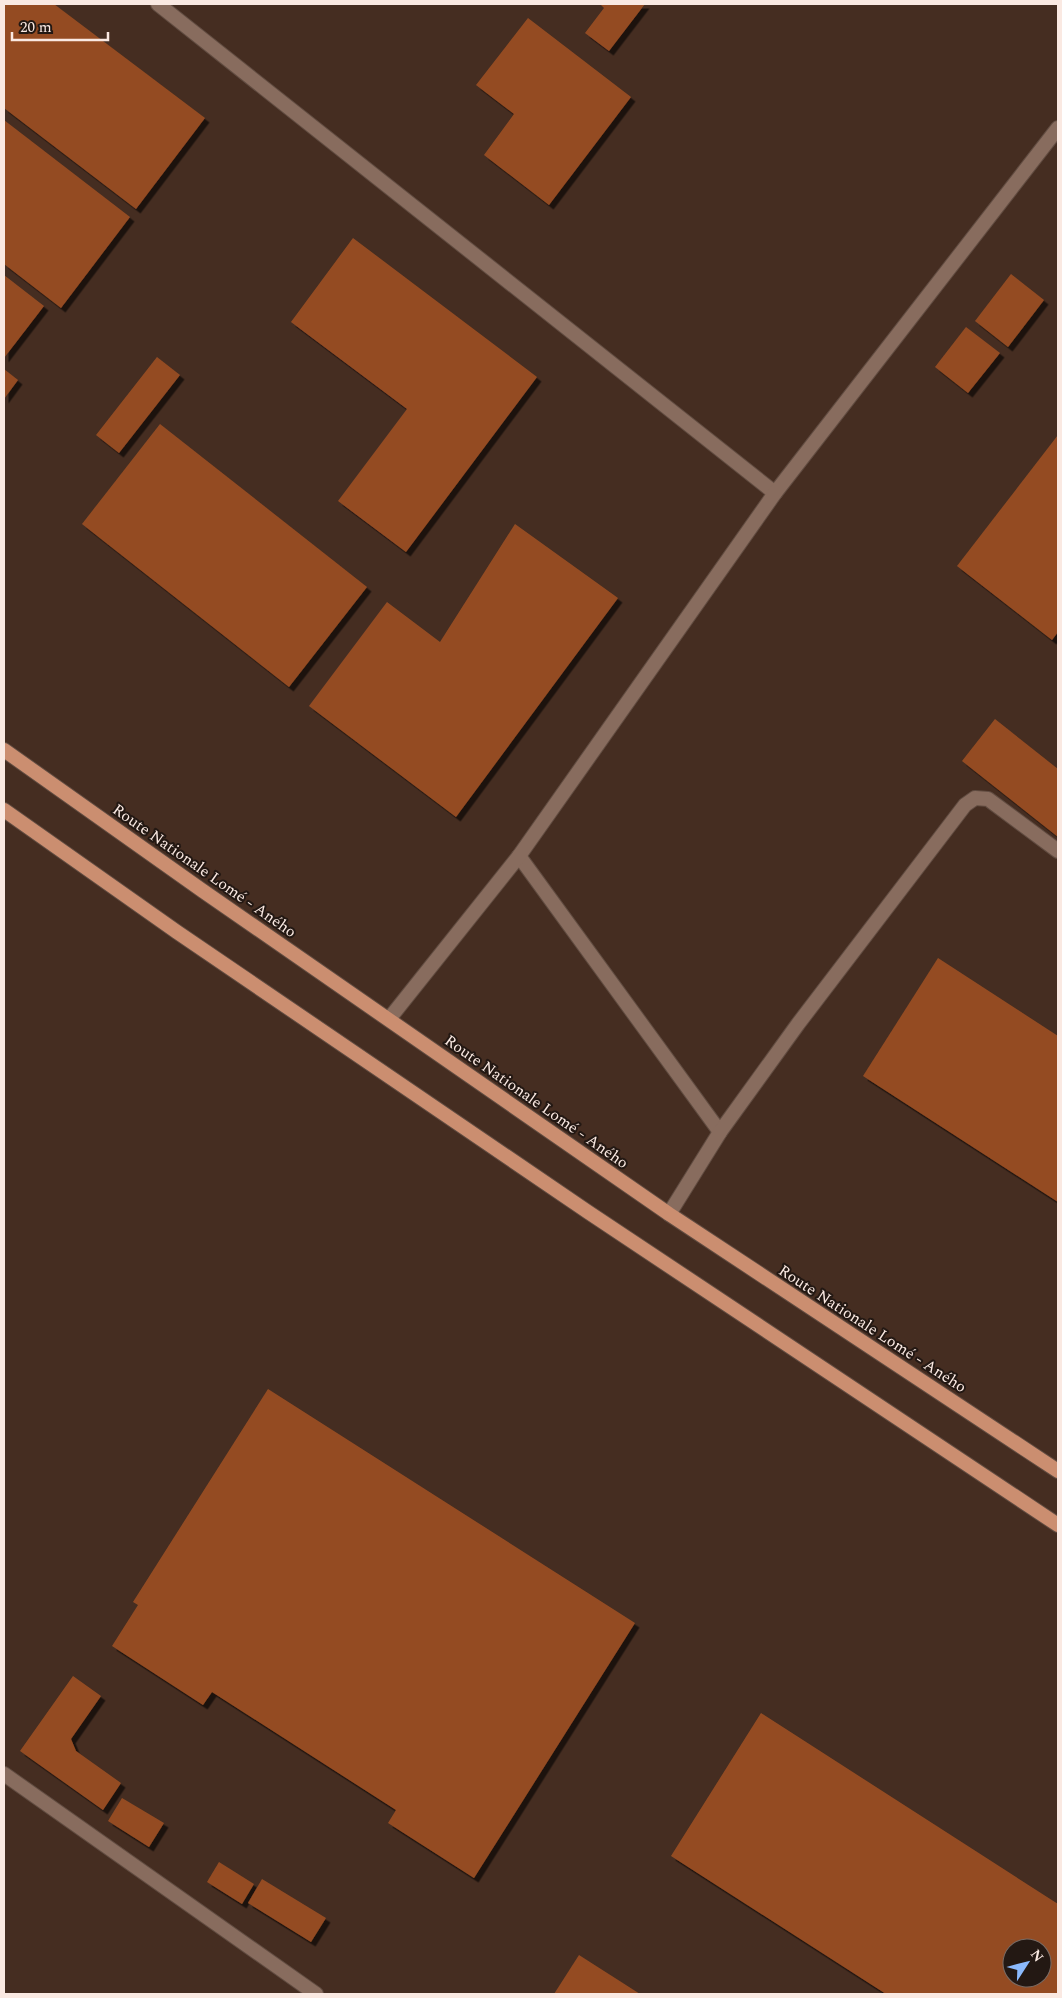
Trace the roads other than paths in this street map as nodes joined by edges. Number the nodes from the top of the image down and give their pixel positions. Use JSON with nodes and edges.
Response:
{"nodes":[{"id":1,"x":158,"y":4,"type":"edge"},
{"id":2,"x":1058,"y":128,"type":"edge"},
{"id":3,"x":776,"y":493,"type":"junction"},
{"id":4,"x":4,"y":750,"type":"edge"},
{"id":5,"x":4,"y":810,"type":"edge"},
{"id":6,"x":1058,"y":851,"type":"edge"},
{"id":7,"x":519,"y":856,"type":"junction"},
{"id":8,"x":390,"y":1019,"type":"junction"},
{"id":9,"x":720,"y":1132,"type":"junction"},
{"id":10,"x":669,"y":1214,"type":"junction"},
{"id":11,"x":1058,"y":1471,"type":"edge"},
{"id":12,"x":1058,"y":1525,"type":"edge"},
{"id":13,"x":4,"y":1774,"type":"edge"},
{"id":14,"x":316,"y":1994,"type":"edge"}],
"edges":[{"from":1,"to":3,"type":"lane"},
{"from":2,"to":3,"type":"lane"},
{"from":3,"to":7,"type":"lane"},
{"from":4,"to":8,"type":"highway","name":"Route Nationale Lomé - Aného"},
{"from":5,"to":12,"type":"highway"},
{"from":6,"to":9,"type":"lane"},
{"from":7,"to":8,"type":"lane"},
{"from":7,"to":9,"type":"lane"},
{"from":8,"to":10,"type":"highway","name":"Route Nationale Lomé - Aného"},
{"from":9,"to":10,"type":"lane"},
{"from":10,"to":11,"type":"highway","name":"Route Nationale Lomé - Aného"},
{"from":13,"to":14,"type":"lane"}]}
